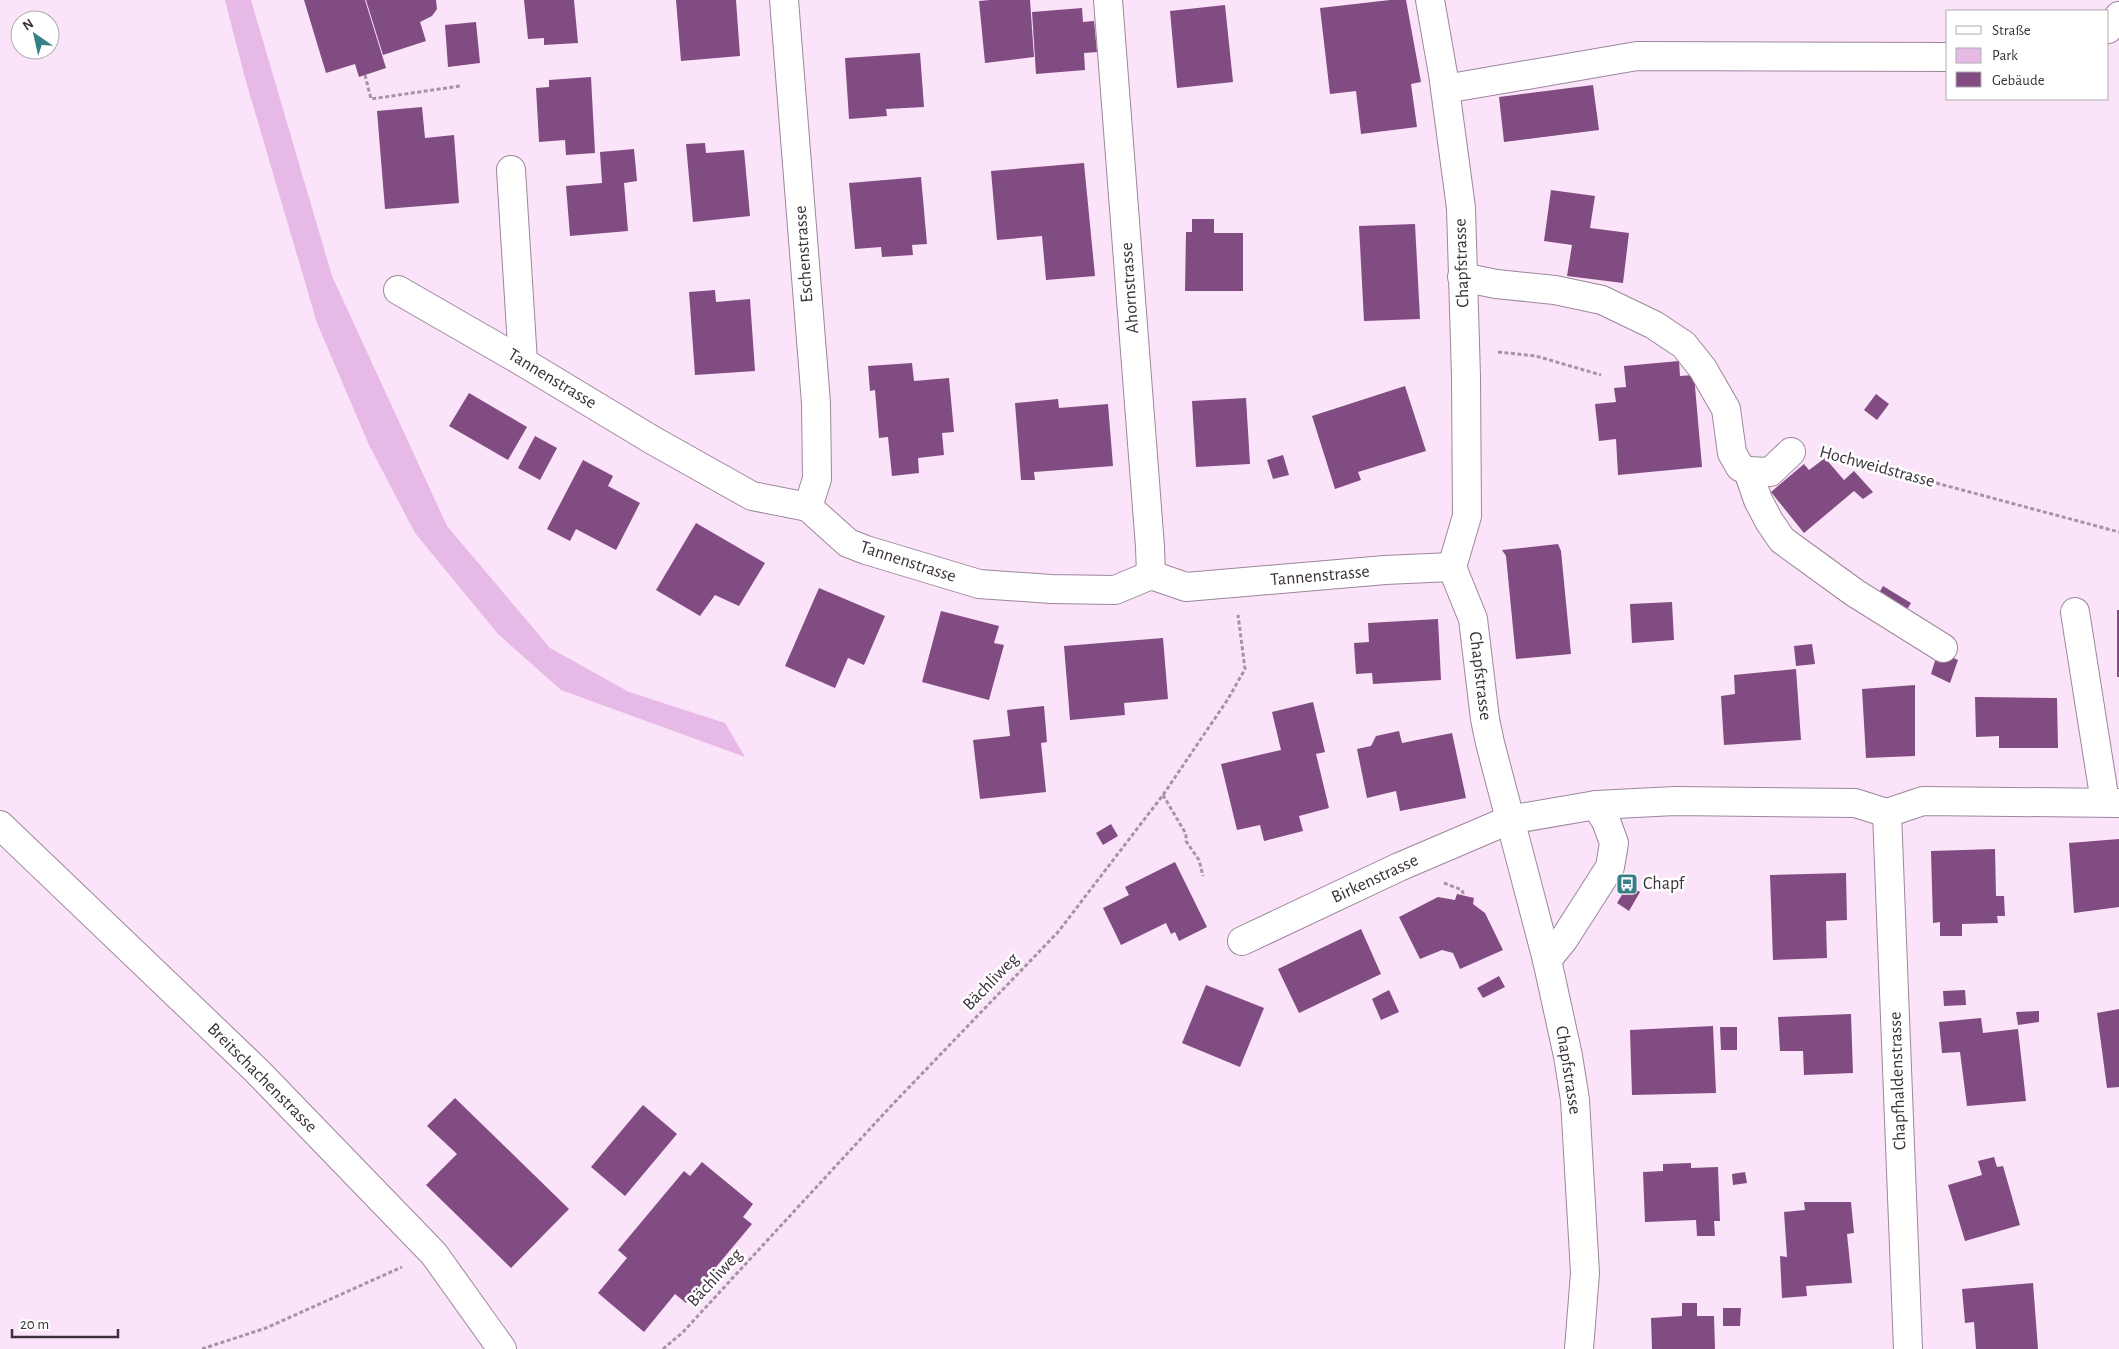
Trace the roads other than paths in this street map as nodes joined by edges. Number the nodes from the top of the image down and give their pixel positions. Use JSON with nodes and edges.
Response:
{"nodes":[{"id":1,"x":784,"y":0,"type":"edge"},
{"id":2,"x":1108,"y":0,"type":"edge"},
{"id":3,"x":1430,"y":0,"type":"edge"},
{"id":4,"x":2119,"y":16,"type":"edge"},
{"id":5,"x":2109,"y":28,"type":"edge"},
{"id":6,"x":1946,"y":57,"type":"edge"},
{"id":7,"x":1445,"y":88,"type":"junction"},
{"id":8,"x":511,"y":170,"type":"dead end"},
{"id":9,"x":1462,"y":276,"type":"junction"},
{"id":10,"x":398,"y":290,"type":"dead end"},
{"id":11,"x":524,"y":362,"type":"junction"},
{"id":12,"x":1791,"y":452,"type":"road end"},
{"id":13,"x":1748,"y":471,"type":"junction"},
{"id":14,"x":808,"y":507,"type":"junction"},
{"id":15,"x":1452,"y":567,"type":"junction"},
{"id":16,"x":1151,"y":575,"type":"junction"},
{"id":17,"x":2075,"y":612,"type":"dead end"},
{"id":18,"x":1944,"y":648,"type":"dead end"},
{"id":19,"x":2112,"y":803,"type":"edge"},
{"id":20,"x":1596,"y":805,"type":"junction"},
{"id":21,"x":1887,"y":813,"type":"junction"},
{"id":22,"x":1509,"y":820,"type":"junction"},
{"id":23,"x":0,"y":825,"type":"edge"},
{"id":24,"x":1242,"y":941,"type":"dead end"},
{"id":25,"x":1548,"y":960,"type":"junction"},
{"id":26,"x":502,"y":1349,"type":"edge"},
{"id":27,"x":1579,"y":1349,"type":"edge"},
{"id":28,"x":1908,"y":1349,"type":"edge"}],
"edges":[{"from":1,"to":14,"type":"street","name":"Eschenstrasse"},
{"from":2,"to":16,"type":"street","name":"Ahornstrasse"},
{"from":3,"to":7,"type":"street","name":"Chapfstrasse"},
{"from":4,"to":5,"type":"street"},
{"from":6,"to":7,"type":"street"},
{"from":7,"to":9,"type":"street","name":"Chapfstrasse"},
{"from":8,"to":11,"type":"street"},
{"from":9,"to":13,"type":"street"},
{"from":9,"to":15,"type":"street","name":"Chapfstrasse"},
{"from":10,"to":11,"type":"street","name":"Tannenstrasse"},
{"from":11,"to":14,"type":"street","name":"Tannenstrasse"},
{"from":12,"to":13,"type":"street"},
{"from":13,"to":18,"type":"street"},
{"from":14,"to":16,"type":"street","name":"Tannenstrasse"},
{"from":15,"to":16,"type":"street","name":"Tannenstrasse"},
{"from":15,"to":22,"type":"street","name":"Chapfstrasse"},
{"from":17,"to":19,"type":"street"},
{"from":19,"to":21,"type":"street"},
{"from":20,"to":21,"type":"street"},
{"from":20,"to":22,"type":"street"},
{"from":20,"to":25,"type":"street"},
{"from":21,"to":28,"type":"street","name":"Chapfhaldenstrasse"},
{"from":22,"to":24,"type":"street","name":"Birkenstrasse"},
{"from":22,"to":25,"type":"street","name":"Chapfstrasse"},
{"from":23,"to":26,"type":"street","name":"Breitschachenstrasse"},
{"from":25,"to":27,"type":"street","name":"Chapfstrasse"}]}
